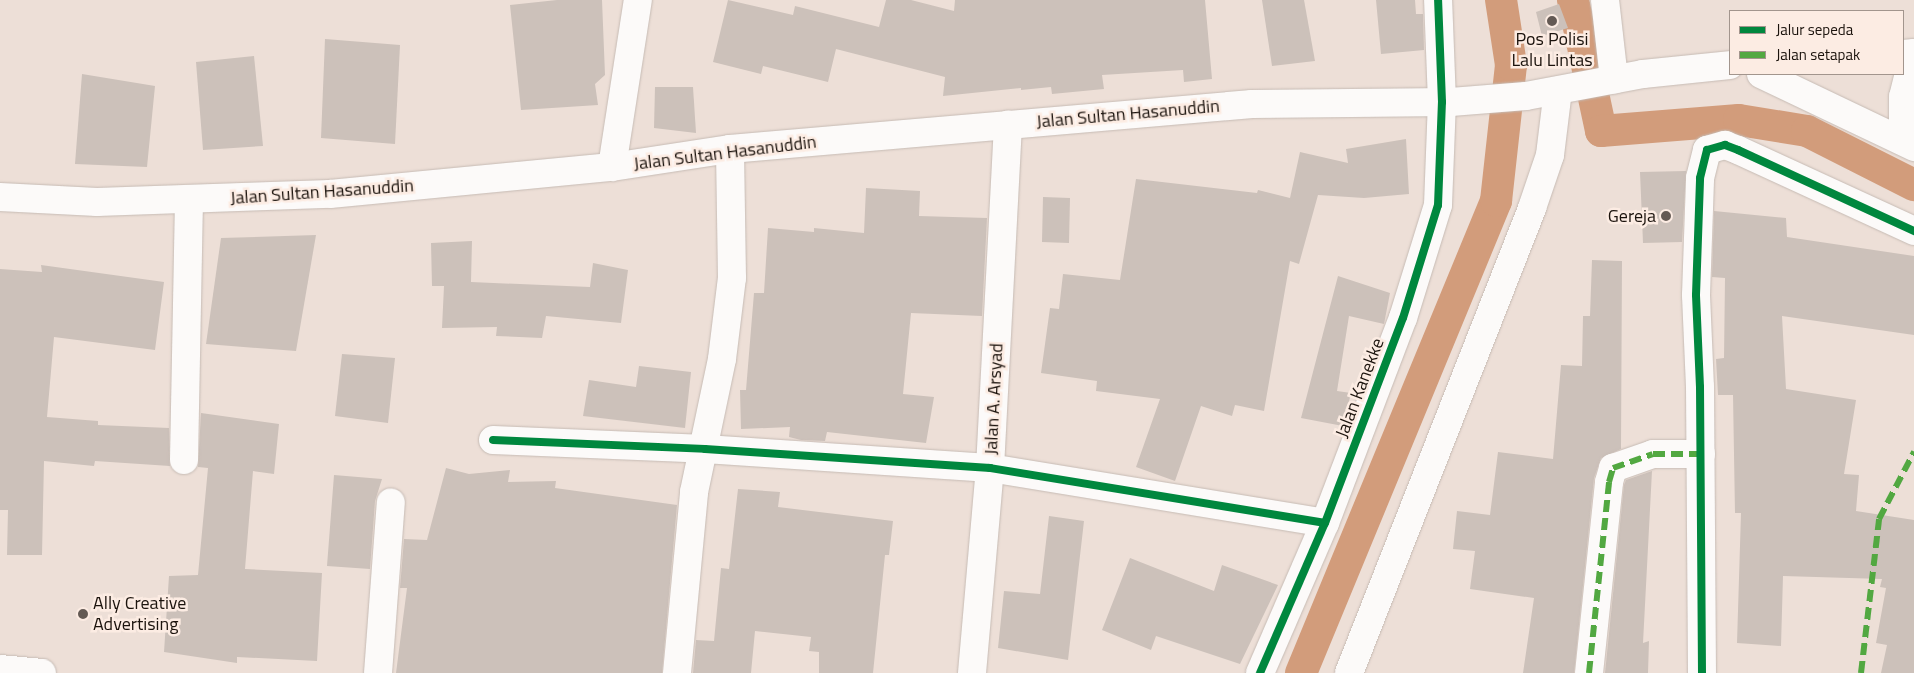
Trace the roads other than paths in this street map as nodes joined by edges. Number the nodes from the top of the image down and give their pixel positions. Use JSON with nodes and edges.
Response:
{"nodes":[{"id":1,"x":638,"y":0,"type":"edge"},
{"id":2,"x":1438,"y":0,"type":"edge"},
{"id":3,"x":1606,"y":0,"type":"edge"},
{"id":4,"x":1914,"y":53,"type":"edge"},
{"id":5,"x":1729,"y":65,"type":"edge"},
{"id":6,"x":1763,"y":75,"type":"edge"},
{"id":7,"x":1614,"y":79,"type":"junction"},
{"id":8,"x":1571,"y":87,"type":"junction"},
{"id":9,"x":1446,"y":102,"type":"junction"},
{"id":10,"x":1008,"y":124,"type":"junction"},
{"id":11,"x":1914,"y":146,"type":"edge"},
{"id":12,"x":730,"y":149,"type":"junction"},
{"id":13,"x":612,"y":167,"type":"junction"},
{"id":14,"x":0,"y":197,"type":"edge"},
{"id":15,"x":189,"y":199,"type":"junction"},
{"id":16,"x":1914,"y":231,"type":"edge"},
{"id":17,"x":493,"y":440,"type":"dead end"},
{"id":18,"x":705,"y":448,"type":"junction"},
{"id":19,"x":1701,"y":454,"type":"junction"},
{"id":20,"x":184,"y":460,"type":"dead end"},
{"id":21,"x":990,"y":468,"type":"junction"},
{"id":22,"x":391,"y":502,"type":"dead end"},
{"id":23,"x":1325,"y":523,"type":"junction"},
{"id":24,"x":0,"y":669,"type":"edge"},
{"id":25,"x":42,"y":673,"type":"edge"},
{"id":26,"x":378,"y":673,"type":"edge"},
{"id":27,"x":677,"y":673,"type":"edge"},
{"id":28,"x":972,"y":673,"type":"edge"},
{"id":29,"x":1260,"y":673,"type":"edge"},
{"id":30,"x":1348,"y":673,"type":"edge"},
{"id":31,"x":1589,"y":673,"type":"edge"},
{"id":32,"x":1702,"y":673,"type":"edge"}],
"edges":[{"from":1,"to":13,"type":"main road"},
{"from":2,"to":9,"type":"main road","name":"Jalan Kanekke"},
{"from":3,"to":7,"type":"main road"},
{"from":4,"to":11,"type":"main road"},
{"from":5,"to":7,"type":"main road"},
{"from":6,"to":11,"type":"main road"},
{"from":7,"to":8,"type":"main road"},
{"from":8,"to":9,"type":"main road","name":"Jalan Sultan Hasanuddin"},
{"from":8,"to":30,"type":"main road"},
{"from":9,"to":10,"type":"main road","name":"Jalan Sultan Hasanuddin"},
{"from":9,"to":23,"type":"main road","name":"Jalan Kanekke"},
{"from":10,"to":12,"type":"main road","name":"Jalan Sultan Hasanuddin"},
{"from":10,"to":21,"type":"main road","name":"Jalan A. Arsyad"},
{"from":12,"to":13,"type":"main road","name":"Jalan Sultan Hasanuddin"},
{"from":12,"to":18,"type":"main road"},
{"from":13,"to":15,"type":"main road","name":"Jalan Sultan Hasanuddin"},
{"from":14,"to":15,"type":"main road","name":"Jalan Sultan Hasanuddin"},
{"from":15,"to":20,"type":"main road"},
{"from":16,"to":19,"type":"main road"},
{"from":17,"to":18,"type":"main road"},
{"from":18,"to":21,"type":"main road"},
{"from":18,"to":27,"type":"main road"},
{"from":19,"to":31,"type":"main road"},
{"from":19,"to":32,"type":"main road"},
{"from":21,"to":23,"type":"main road"},
{"from":21,"to":28,"type":"main road","name":"Jalan A. Arsyad"},
{"from":22,"to":26,"type":"main road"},
{"from":23,"to":29,"type":"main road","name":"Jalan Kanekke"},
{"from":24,"to":25,"type":"main road"}]}
